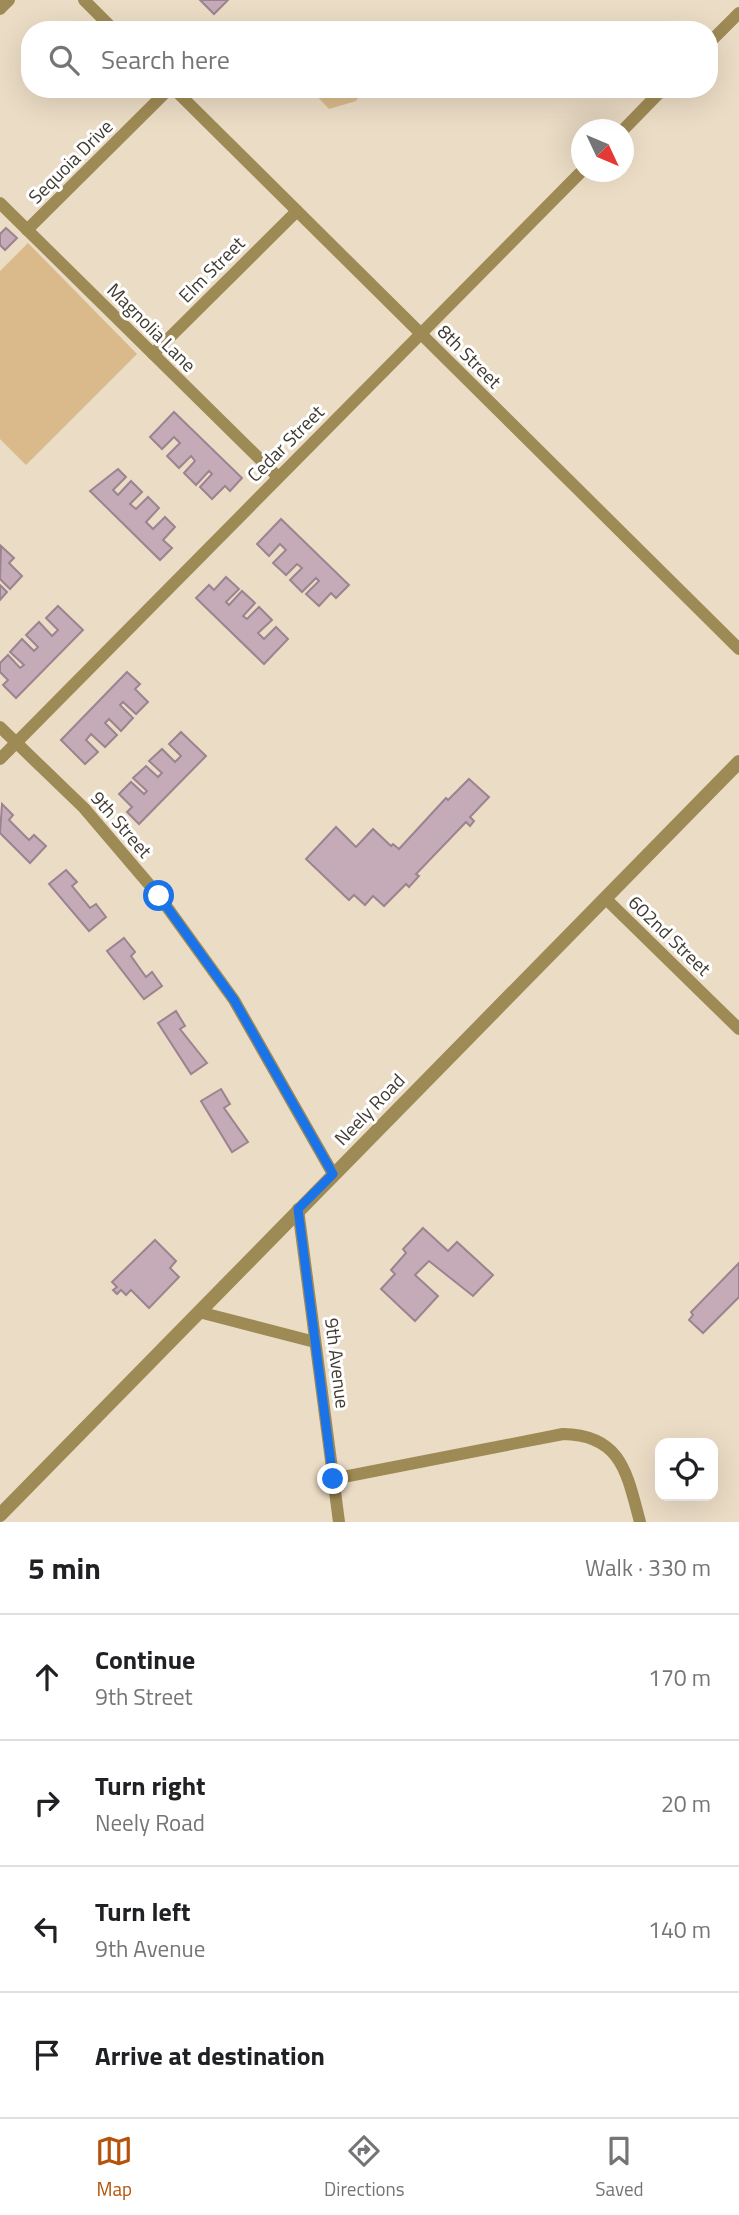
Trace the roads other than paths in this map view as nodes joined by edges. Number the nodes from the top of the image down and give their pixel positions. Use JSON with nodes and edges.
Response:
{"nodes":[{"id":1,"x":9,"y":0,"type":"edge"},
{"id":2,"x":84,"y":0,"type":"edge"},
{"id":3,"x":0,"y":9,"type":"edge"},
{"id":4,"x":739,"y":13,"type":"edge"},
{"id":5,"x":105,"y":21,"type":"edge"},
{"id":6,"x":718,"y":34,"type":"edge"},
{"id":7,"x":162,"y":98,"type":"edge"},
{"id":8,"x":180,"y":98,"type":"edge"},
{"id":9,"x":654,"y":98,"type":"edge"},
{"id":10,"x":634,"y":119,"type":"edge"},
{"id":11,"x":572,"y":182,"type":"edge"},
{"id":12,"x":0,"y":202,"type":"edge"},
{"id":13,"x":297,"y":211,"type":"junction"},
{"id":14,"x":27,"y":230,"type":"junction"},
{"id":15,"x":420,"y":334,"type":"junction"},
{"id":16,"x":153,"y":354,"type":"junction"},
{"id":17,"x":278,"y":477,"type":"junction"},
{"id":18,"x":739,"y":649,"type":"edge"},
{"id":19,"x":0,"y":727,"type":"edge"},
{"id":20,"x":16,"y":742,"type":"junction"},
{"id":21,"x":0,"y":759,"type":"edge"},
{"id":22,"x":739,"y":762,"type":"edge"},
{"id":23,"x":604,"y":898,"type":"junction"},
{"id":24,"x":739,"y":1009,"type":"edge"},
{"id":25,"x":729,"y":1019,"type":"junction"},
{"id":26,"x":739,"y":1029,"type":"edge"},
{"id":27,"x":333,"y":1174,"type":"junction"},
{"id":28,"x":298,"y":1209,"type":"junction"},
{"id":29,"x":199,"y":1312,"type":"junction"},
{"id":30,"x":316,"y":1342,"type":"junction"},
{"id":31,"x":333,"y":1479,"type":"junction"},
{"id":32,"x":0,"y":1515,"type":"edge"},
{"id":33,"x":339,"y":1522,"type":"edge"},
{"id":34,"x":640,"y":1522,"type":"edge"}],
"edges":[{"from":1,"to":3,"type":"street"},
{"from":2,"to":5,"type":"street"},
{"from":4,"to":6,"type":"street"},
{"from":7,"to":14,"type":"street","name":"Sequoia Drive"},
{"from":8,"to":13,"type":"street","name":"8th Street"},
{"from":9,"to":10,"type":"street"},
{"from":11,"to":15,"type":"street","name":"Cedar Street"},
{"from":12,"to":14,"type":"street","name":"Magnolia Lane"},
{"from":13,"to":15,"type":"street","name":"8th Street"},
{"from":13,"to":16,"type":"street","name":"Elm Street"},
{"from":14,"to":16,"type":"street","name":"Magnolia Lane"},
{"from":15,"to":17,"type":"street","name":"Cedar Street"},
{"from":15,"to":18,"type":"street","name":"8th Street"},
{"from":16,"to":17,"type":"street","name":"Magnolia Lane"},
{"from":17,"to":20,"type":"street","name":"Cedar Street"},
{"from":19,"to":20,"type":"street","name":"9th Street"},
{"from":20,"to":21,"type":"street","name":"Cedar Street"},
{"from":20,"to":27,"type":"street","name":"9th Street"},
{"from":22,"to":23,"type":"street","name":"Neely Road"},
{"from":23,"to":25,"type":"street","name":"602nd Street"},
{"from":23,"to":27,"type":"street","name":"Neely Road"},
{"from":24,"to":25,"type":"street"},
{"from":25,"to":26,"type":"street","name":"602nd Street"},
{"from":27,"to":28,"type":"street","name":"Neely Road"},
{"from":28,"to":29,"type":"street","name":"Neely Road"},
{"from":28,"to":30,"type":"street","name":"9th Avenue"},
{"from":29,"to":30,"type":"street"},
{"from":29,"to":32,"type":"street","name":"Neely Road"},
{"from":30,"to":31,"type":"street","name":"9th Avenue"},
{"from":31,"to":33,"type":"street","name":"9th Avenue"},
{"from":31,"to":34,"type":"street"}]}
